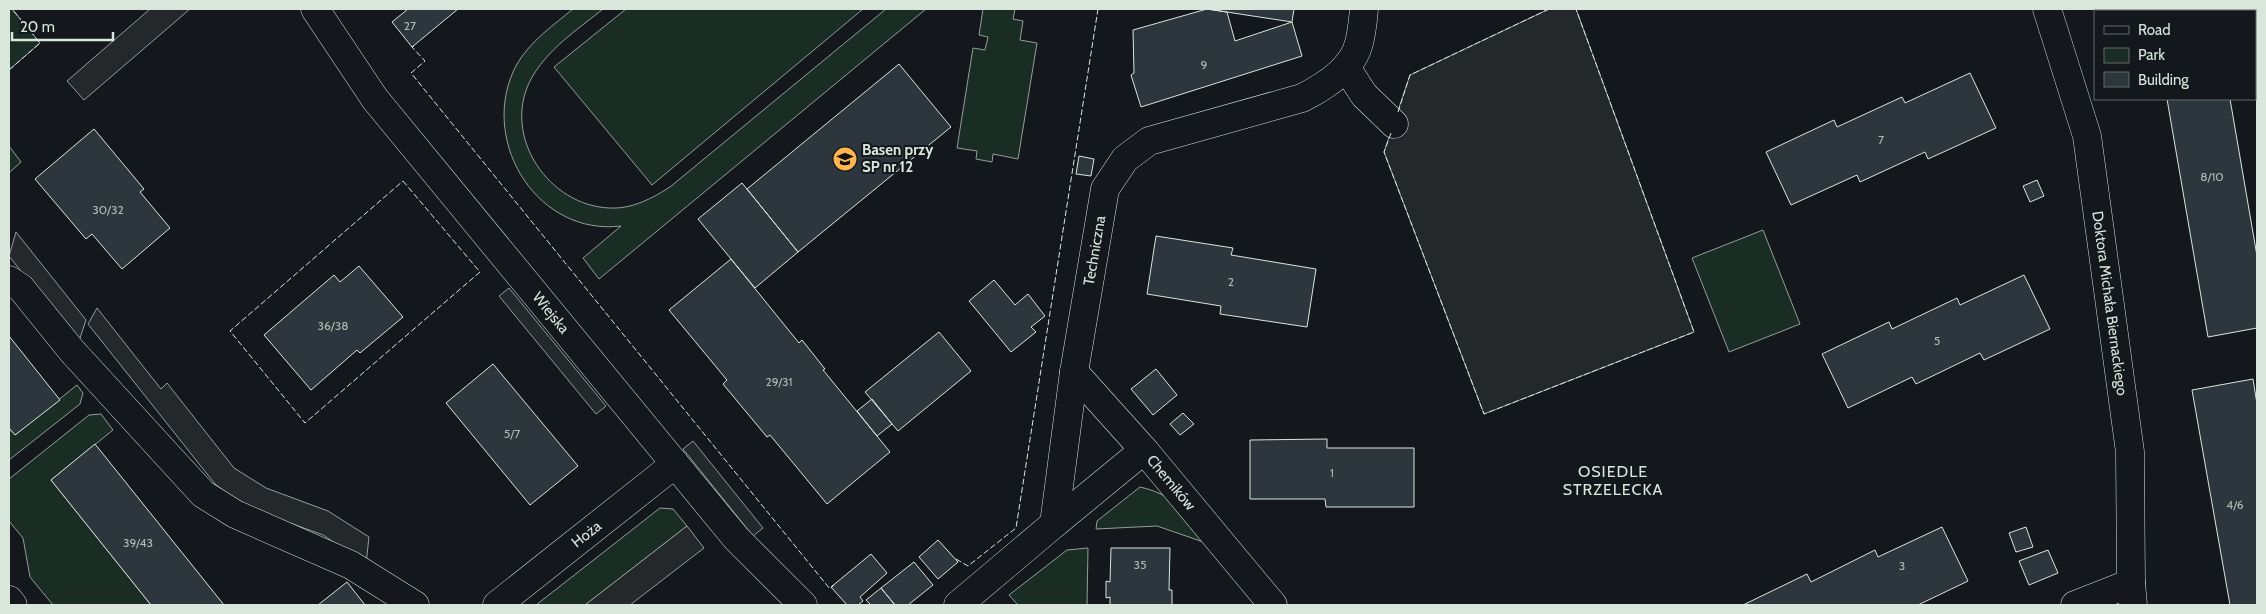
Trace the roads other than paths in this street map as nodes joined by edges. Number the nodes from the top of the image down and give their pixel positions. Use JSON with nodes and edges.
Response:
{"nodes":[{"id":1,"x":1364,"y":9,"type":"edge"},
{"id":2,"x":2047,"y":9,"type":"edge"},
{"id":3,"x":317,"y":10,"type":"edge"},
{"id":4,"x":1346,"y":67,"type":"junction"},
{"id":5,"x":1394,"y":124,"type":"dead end"},
{"id":6,"x":9,"y":280,"type":"edge"},
{"id":7,"x":1074,"y":372,"type":"junction"},
{"id":8,"x":1144,"y":450,"type":"junction"},
{"id":9,"x":675,"y":464,"type":"junction"},
{"id":10,"x":1054,"y":524,"type":"junction"},
{"id":11,"x":2132,"y":594,"type":"edge"},
{"id":12,"x":9,"y":600,"type":"edge"},
{"id":13,"x":13,"y":605,"type":"edge"},
{"id":14,"x":415,"y":605,"type":"edge"},
{"id":15,"x":497,"y":605,"type":"edge"},
{"id":16,"x":803,"y":605,"type":"edge"},
{"id":17,"x":958,"y":605,"type":"edge"},
{"id":18,"x":1273,"y":605,"type":"edge"},
{"id":19,"x":2075,"y":605,"type":"edge"}],
"edges":[{"from":1,"to":4,"type":"street","name":"Techniczna"},
{"from":2,"to":11,"type":"street","name":"Doktora Michała Biernackiego"},
{"from":3,"to":9,"type":"street","name":"Wiejska"},
{"from":4,"to":5,"type":"street"},
{"from":4,"to":7,"type":"street","name":"Techniczna"},
{"from":6,"to":14,"type":"street"},
{"from":7,"to":8,"type":"street"},
{"from":7,"to":10,"type":"street","name":"Techniczna"},
{"from":8,"to":10,"type":"street","name":"Chemików"},
{"from":8,"to":18,"type":"street","name":"Chemików"},
{"from":9,"to":15,"type":"street","name":"Hoża"},
{"from":9,"to":16,"type":"street","name":"Wiejska"},
{"from":10,"to":17,"type":"street"},
{"from":11,"to":19,"type":"street"},
{"from":12,"to":13,"type":"street"}]}
